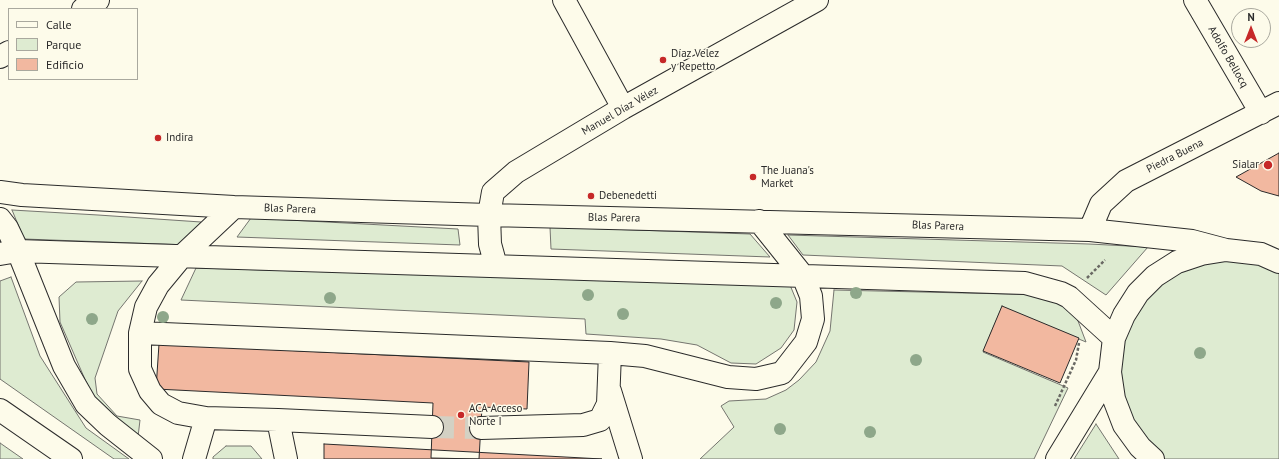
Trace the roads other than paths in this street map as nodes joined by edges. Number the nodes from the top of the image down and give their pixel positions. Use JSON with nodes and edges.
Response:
{"nodes":[{"id":1,"x":98,"y":0,"type":"edge"},
{"id":2,"x":564,"y":0,"type":"edge"},
{"id":3,"x":817,"y":0,"type":"edge"},
{"id":4,"x":1195,"y":0,"type":"edge"},
{"id":5,"x":85,"y":8,"type":"edge"},
{"id":6,"x":623,"y":108,"type":"junction"},
{"id":7,"x":1270,"y":108,"type":"edge"},
{"id":8,"x":0,"y":192,"type":"edge"},
{"id":9,"x":234,"y":207,"type":"junction"},
{"id":10,"x":489,"y":215,"type":"junction"},
{"id":11,"x":0,"y":219,"type":"edge"},
{"id":12,"x":759,"y":221,"type":"junction"},
{"id":13,"x":1090,"y":230,"type":"junction"},
{"id":14,"x":1226,"y":250,"type":"junction"},
{"id":15,"x":9,"y":252,"type":"edge"},
{"id":16,"x":182,"y":256,"type":"junction"},
{"id":17,"x":1273,"y":257,"type":"edge"},
{"id":18,"x":496,"y":266,"type":"junction"},
{"id":19,"x":803,"y":276,"type":"junction"},
{"id":20,"x":140,"y":333,"type":"junction"},
{"id":21,"x":1114,"y":338,"type":"junction"},
{"id":22,"x":610,"y":352,"type":"junction"},
{"id":23,"x":1110,"y":372,"type":"junction"},
{"id":24,"x":610,"y":391,"type":"junction"},
{"id":25,"x":0,"y":410,"type":"edge"},
{"id":26,"x":206,"y":418,"type":"junction"},
{"id":27,"x":278,"y":420,"type":"junction"},
{"id":28,"x":432,"y":427,"type":"tunnel mouth"},
{"id":29,"x":481,"y":428,"type":"tunnel mouth"},
{"id":30,"x":71,"y":459,"type":"edge"},
{"id":31,"x":151,"y":459,"type":"edge"},
{"id":32,"x":194,"y":459,"type":"edge"},
{"id":33,"x":286,"y":459,"type":"edge"},
{"id":34,"x":631,"y":459,"type":"edge"},
{"id":35,"x":1057,"y":459,"type":"edge"},
{"id":36,"x":1153,"y":459,"type":"edge"}],
"edges":[{"from":1,"to":5,"type":"main road"},
{"from":2,"to":6,"type":"main road"},
{"from":3,"to":6,"type":"main road","name":"Manuel Díaz Vélez"},
{"from":4,"to":7,"type":"main road","name":"Adolfo Bellocq"},
{"from":6,"to":10,"type":"main road","name":"Manuel Díaz Vélez"},
{"from":7,"to":13,"type":"main road","name":"Piedra Buena"},
{"from":8,"to":9,"type":"main road","name":"Blas Parera"},
{"from":9,"to":10,"type":"main road","name":"Blas Parera"},
{"from":9,"to":16,"type":"main road"},
{"from":10,"to":12,"type":"main road","name":"Blas Parera"},
{"from":10,"to":18,"type":"main road","name":"Manuel Díaz Vélez"},
{"from":11,"to":15,"type":"main road"},
{"from":12,"to":13,"type":"main road","name":"Blas Parera"},
{"from":12,"to":19,"type":"main road"},
{"from":13,"to":14,"type":"main road","name":"Blas Parera"},
{"from":14,"to":17,"type":"main road"},
{"from":14,"to":21,"type":"main road"},
{"from":15,"to":16,"type":"main road"},
{"from":15,"to":31,"type":"main road"},
{"from":16,"to":18,"type":"main road"},
{"from":16,"to":20,"type":"main road"},
{"from":18,"to":19,"type":"main road"},
{"from":19,"to":21,"type":"main road"},
{"from":19,"to":22,"type":"main road"},
{"from":20,"to":22,"type":"main road"},
{"from":20,"to":26,"type":"main road"},
{"from":21,"to":23,"type":"main road"},
{"from":22,"to":24,"type":"main road"},
{"from":23,"to":35,"type":"main road"},
{"from":23,"to":36,"type":"main road"},
{"from":24,"to":29,"type":"main road"},
{"from":24,"to":34,"type":"main road"},
{"from":25,"to":30,"type":"main road"},
{"from":26,"to":27,"type":"main road"},
{"from":26,"to":32,"type":"main road"},
{"from":27,"to":28,"type":"main road"},
{"from":27,"to":33,"type":"main road"}]}
